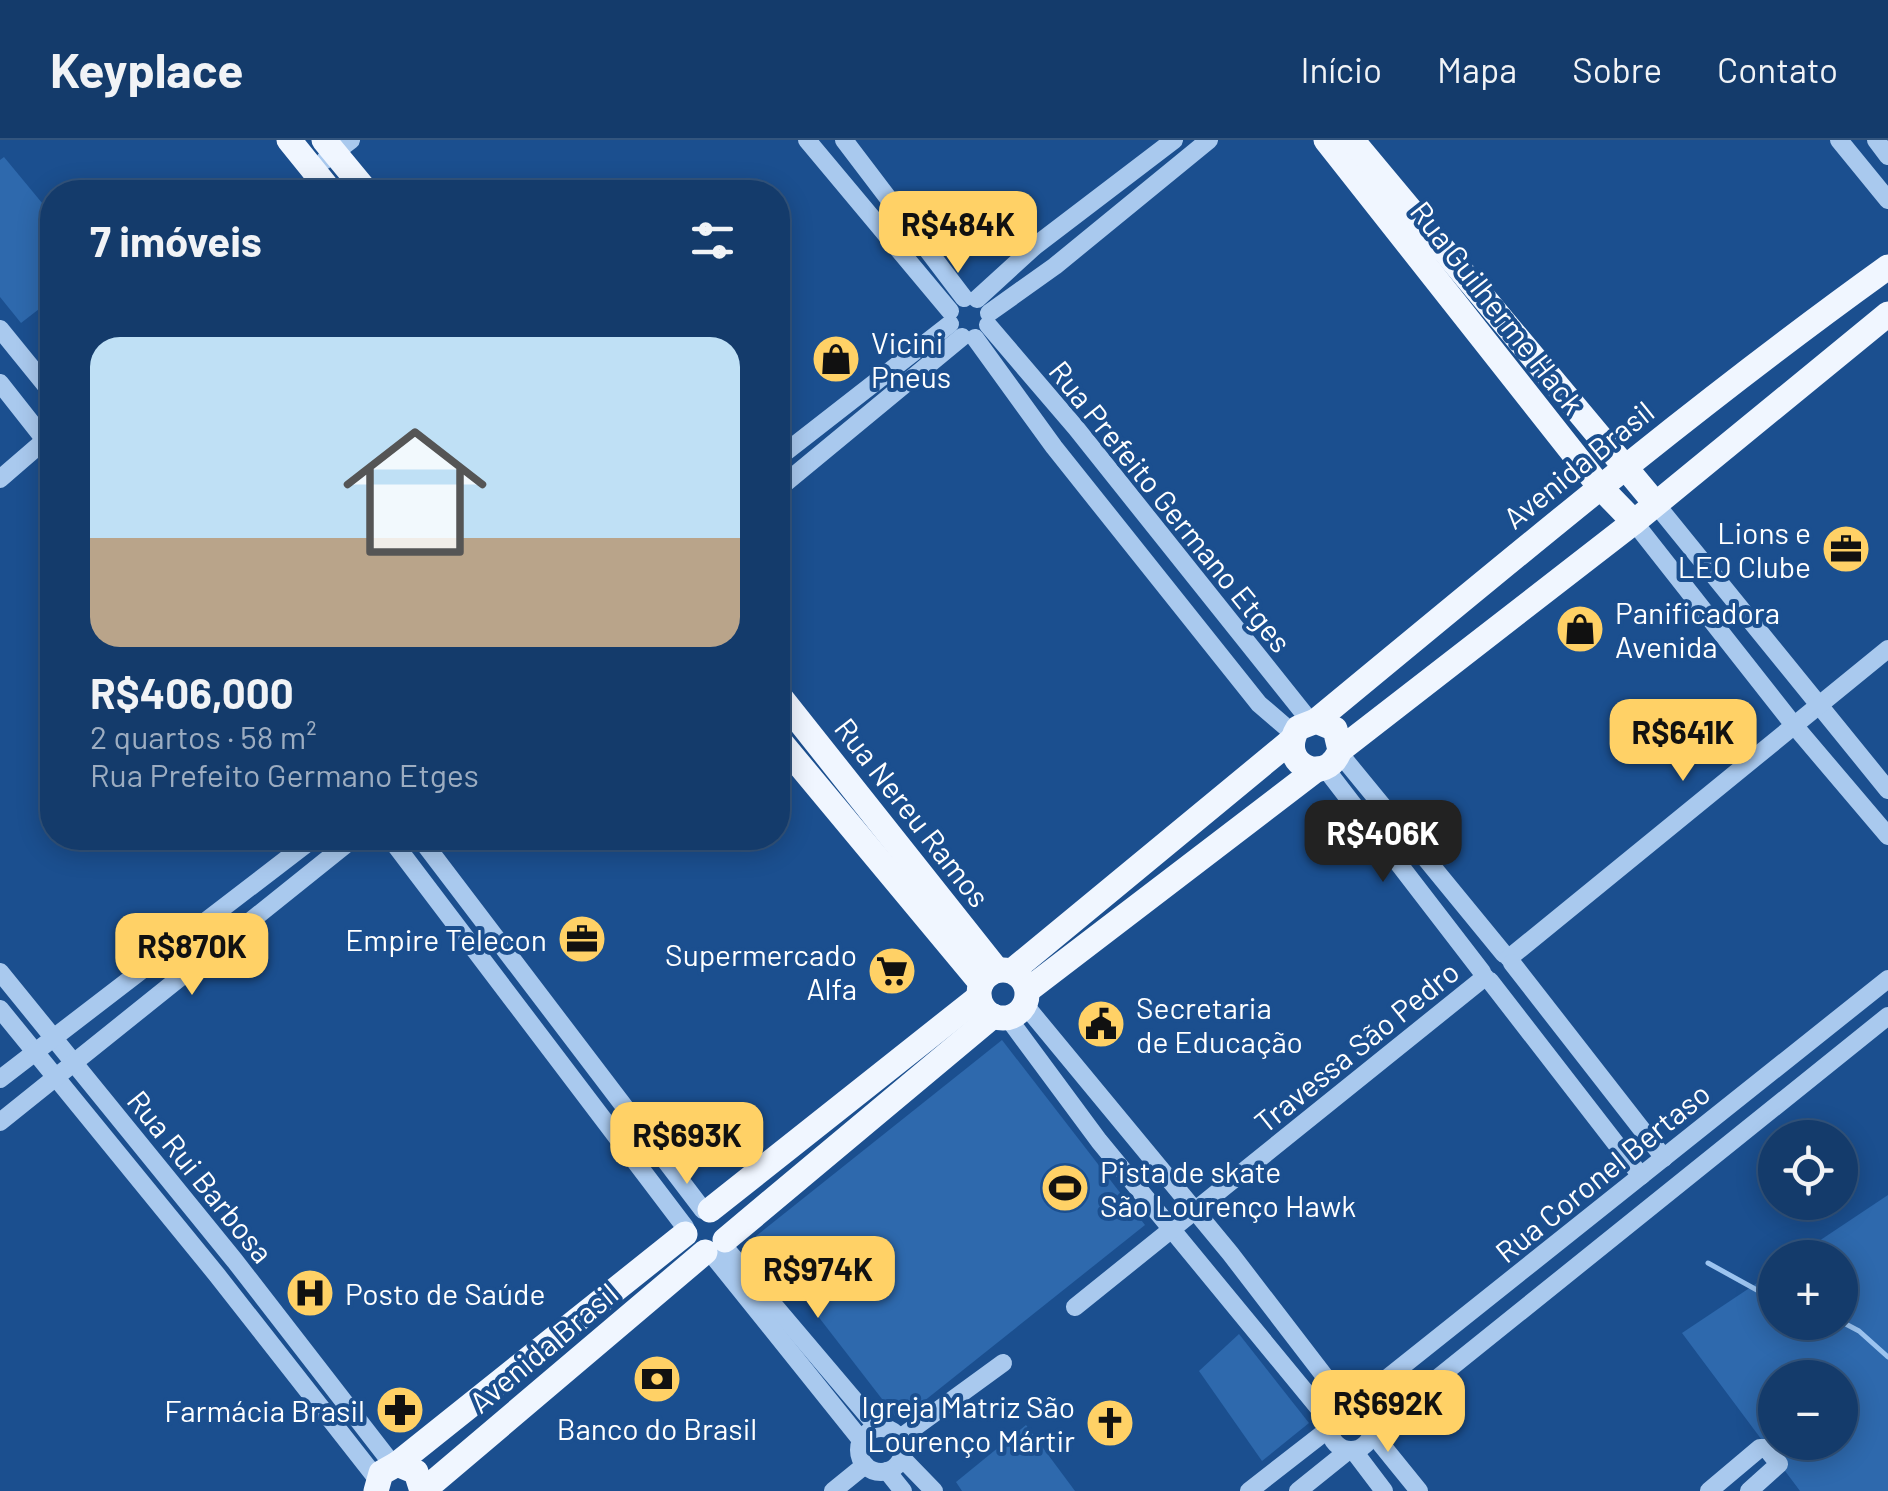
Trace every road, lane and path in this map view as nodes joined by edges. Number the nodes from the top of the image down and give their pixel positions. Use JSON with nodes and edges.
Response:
{"nodes":[{"id":1,"x":807,"y":140,"type":"edge"},
{"id":2,"x":844,"y":140,"type":"edge"},
{"id":3,"x":1174,"y":140,"type":"edge"},
{"id":4,"x":1209,"y":140,"type":"edge"},
{"id":5,"x":1326,"y":140,"type":"edge"},
{"id":6,"x":1352,"y":140,"type":"edge"},
{"id":7,"x":1839,"y":140,"type":"edge"},
{"id":8,"x":1876,"y":140,"type":"edge"},
{"id":9,"x":337,"y":144,"type":"edge"},
{"id":10,"x":302,"y":150,"type":"edge"},
{"id":11,"x":1888,"y":156,"type":"edge"},
{"id":12,"x":323,"y":180,"type":"edge"},
{"id":13,"x":360,"y":180,"type":"edge"},
{"id":14,"x":1888,"y":200,"type":"edge"},
{"id":15,"x":1036,"y":246,"type":"junction"},
{"id":16,"x":1055,"y":266,"type":"junction"},
{"id":17,"x":1888,"y":267,"type":"edge"},
{"id":18,"x":1888,"y":314,"type":"edge"},
{"id":19,"x":969,"y":318,"type":"junction"},
{"id":20,"x":0,"y":329,"type":"edge"},
{"id":21,"x":40,"y":378,"type":"edge"},
{"id":22,"x":0,"y":382,"type":"edge"},
{"id":23,"x":1076,"y":428,"type":"junction"},
{"id":24,"x":40,"y":429,"type":"edge"},
{"id":25,"x":1054,"y":446,"type":"junction"},
{"id":26,"x":40,"y":449,"type":"edge"},
{"id":27,"x":790,"y":449,"type":"edge"},
{"id":28,"x":1623,"y":467,"type":"junction"},
{"id":29,"x":790,"y":478,"type":"edge"},
{"id":30,"x":0,"y":479,"type":"edge"},
{"id":31,"x":1600,"y":487,"type":"junction"},
{"id":32,"x":1655,"y":503,"type":"junction"},
{"id":33,"x":1634,"y":522,"type":"junction"},
{"id":34,"x":1888,"y":648,"type":"edge"},
{"id":35,"x":1820,"y":704,"type":"junction"},
{"id":36,"x":790,"y":710,"type":"edge"},
{"id":37,"x":1794,"y":724,"type":"junction"},
{"id":38,"x":1303,"y":729,"type":"junction"},
{"id":39,"x":790,"y":753,"type":"edge"},
{"id":40,"x":1330,"y":760,"type":"junction"},
{"id":41,"x":1888,"y":790,"type":"edge"},
{"id":42,"x":1888,"y":836,"type":"edge"},
{"id":43,"x":298,"y":850,"type":"edge"},
{"id":44,"x":339,"y":850,"type":"edge"},
{"id":45,"x":400,"y":850,"type":"edge"},
{"id":46,"x":429,"y":850,"type":"edge"},
{"id":47,"x":1508,"y":959,"type":"junction"},
{"id":48,"x":0,"y":972,"type":"edge"},
{"id":49,"x":1485,"y":977,"type":"junction"},
{"id":50,"x":1888,"y":980,"type":"edge"},
{"id":51,"x":1003,"y":994,"type":"junction"},
{"id":52,"x":0,"y":1010,"type":"edge"},
{"id":53,"x":1888,"y":1016,"type":"edge"},
{"id":54,"x":1824,"y":1029,"type":"junction"},
{"id":55,"x":52,"y":1036,"type":"junction"},
{"id":56,"x":34,"y":1051,"type":"junction"},
{"id":57,"x":1843,"y":1054,"type":"junction"},
{"id":58,"x":74,"y":1062,"type":"junction"},
{"id":59,"x":56,"y":1077,"type":"junction"},
{"id":60,"x":0,"y":1079,"type":"edge"},
{"id":61,"x":0,"y":1122,"type":"edge"},
{"id":62,"x":1124,"y":1124,"type":"junction"},
{"id":63,"x":1099,"y":1141,"type":"junction"},
{"id":64,"x":1664,"y":1158,"type":"junction"},
{"id":65,"x":1641,"y":1176,"type":"junction"},
{"id":66,"x":1194,"y":1212,"type":"junction"},
{"id":67,"x":696,"y":1220,"type":"junction"},
{"id":68,"x":1171,"y":1231,"type":"junction"},
{"id":69,"x":716,"y":1247,"type":"junction"},
{"id":70,"x":235,"y":1261,"type":"junction"},
{"id":71,"x":218,"y":1275,"type":"junction"},
{"id":72,"x":1498,"y":1290,"type":"junction"},
{"id":73,"x":1075,"y":1307,"type":"dead end"},
{"id":74,"x":1518,"y":1315,"type":"junction"},
{"id":75,"x":1003,"y":1363,"type":"dead end"},
{"id":76,"x":1350,"y":1408,"type":"junction"},
{"id":77,"x":1330,"y":1425,"type":"junction"},
{"id":78,"x":878,"y":1428,"type":"junction"},
{"id":79,"x":1372,"y":1432,"type":"junction"},
{"id":80,"x":900,"y":1438,"type":"junction"},
{"id":81,"x":861,"y":1440,"type":"junction"},
{"id":82,"x":1351,"y":1450,"type":"junction"},
{"id":83,"x":902,"y":1458,"type":"junction"},
{"id":84,"x":865,"y":1465,"type":"junction"},
{"id":85,"x":887,"y":1472,"type":"junction"},
{"id":86,"x":381,"y":1479,"type":"edge"},
{"id":87,"x":422,"y":1491,"type":"edge"},
{"id":88,"x":834,"y":1491,"type":"edge"},
{"id":89,"x":903,"y":1491,"type":"edge"},
{"id":90,"x":934,"y":1491,"type":"edge"},
{"id":91,"x":1249,"y":1491,"type":"edge"},
{"id":92,"x":1298,"y":1491,"type":"edge"},
{"id":93,"x":1384,"y":1491,"type":"edge"},
{"id":94,"x":1419,"y":1491,"type":"edge"},
{"id":95,"x":1710,"y":1491,"type":"edge"},
{"id":96,"x":1749,"y":1491,"type":"edge"}],
"edges":[{"from":1,"to":19,"type":"street","name":"Rua Prefeito Germano Etges"},
{"from":2,"to":19,"type":"street","name":"Rua Prefeito Germano Etges"},
{"from":3,"to":15,"type":"street"},
{"from":4,"to":16,"type":"street"},
{"from":5,"to":31,"type":"main road","name":"Rua Guilherme Hack"},
{"from":6,"to":28,"type":"main road","name":"Rua Guilherme Hack"},
{"from":7,"to":14,"type":"street"},
{"from":8,"to":11,"type":"street"},
{"from":9,"to":10,"type":"street"},
{"from":9,"to":13,"type":"main road"},
{"from":10,"to":12,"type":"main road"},
{"from":15,"to":16,"type":"street"},
{"from":15,"to":19,"type":"street"},
{"from":16,"to":19,"type":"street"},
{"from":17,"to":28,"type":"main road","name":"Avenida Brasil"},
{"from":18,"to":32,"type":"main road","name":"Avenida Brasil"},
{"from":19,"to":23,"type":"street","name":"Rua Prefeito Germano Etges"},
{"from":19,"to":25,"type":"street","name":"Rua Prefeito Germano Etges"},
{"from":19,"to":27,"type":"street"},
{"from":19,"to":29,"type":"street"},
{"from":20,"to":21,"type":"street"},
{"from":22,"to":24,"type":"street"},
{"from":23,"to":25,"type":"street"},
{"from":23,"to":38,"type":"street","name":"Rua Prefeito Germano Etges"},
{"from":25,"to":38,"type":"street","name":"Rua Prefeito Germano Etges"},
{"from":26,"to":30,"type":"street"},
{"from":28,"to":31,"type":"main road","name":"Avenida Brasil"},
{"from":28,"to":32,"type":"main road","name":"Rua Guilherme Hack"},
{"from":31,"to":33,"type":"main road","name":"Rua Guilherme Hack"},
{"from":31,"to":38,"type":"main road","name":"Avenida Brasil"},
{"from":32,"to":33,"type":"main road","name":"Avenida Brasil"},
{"from":32,"to":35,"type":"street","name":"Rua Guilherme Hack"},
{"from":33,"to":37,"type":"street","name":"Rua Guilherme Hack"},
{"from":33,"to":40,"type":"main road","name":"Avenida Brasil"},
{"from":34,"to":35,"type":"street"},
{"from":35,"to":37,"type":"street"},
{"from":35,"to":41,"type":"street","name":"Rua Guilherme Hack"},
{"from":36,"to":51,"type":"main road","name":"Rua Nereu Ramos"},
{"from":37,"to":42,"type":"street","name":"Rua Guilherme Hack"},
{"from":37,"to":47,"type":"street"},
{"from":38,"to":40,"type":"main road"},
{"from":38,"to":40,"type":"main road"},
{"from":38,"to":51,"type":"main road","name":"Avenida Brasil"},
{"from":39,"to":51,"type":"main road","name":"Rua Nereu Ramos"},
{"from":40,"to":47,"type":"street"},
{"from":40,"to":49,"type":"street"},
{"from":40,"to":51,"type":"main road","name":"Avenida Brasil"},
{"from":43,"to":55,"type":"street"},
{"from":44,"to":58,"type":"street"},
{"from":45,"to":67,"type":"street"},
{"from":46,"to":67,"type":"street"},
{"from":47,"to":49,"type":"street","name":"Travessa São Pedro"},
{"from":47,"to":64,"type":"street"},
{"from":48,"to":55,"type":"street","name":"Rua Rui Barbosa"},
{"from":49,"to":65,"type":"street"},
{"from":49,"to":66,"type":"street","name":"Travessa São Pedro"},
{"from":50,"to":54,"type":"street","name":"Rua Coronel Bertaso"},
{"from":51,"to":62,"type":"street","name":"Rua Nereu Ramos"},
{"from":51,"to":63,"type":"street","name":"Rua Nereu Ramos"},
{"from":51,"to":67,"type":"main road","name":"Avenida Brasil"},
{"from":51,"to":69,"type":"main road","name":"Avenida Brasil"},
{"from":52,"to":56,"type":"street","name":"Rua Rui Barbosa"},
{"from":53,"to":57,"type":"street","name":"Rua Coronel Bertaso"},
{"from":54,"to":57,"type":"street"},
{"from":54,"to":64,"type":"street","name":"Rua Coronel Bertaso"},
{"from":55,"to":56,"type":"street"},
{"from":55,"to":58,"type":"street","name":"Rua Rui Barbosa"},
{"from":56,"to":59,"type":"street","name":"Rua Rui Barbosa"},
{"from":56,"to":60,"type":"street"},
{"from":57,"to":74,"type":"street","name":"Rua Coronel Bertaso"},
{"from":58,"to":59,"type":"street"},
{"from":58,"to":70,"type":"street","name":"Rua Rui Barbosa"},
{"from":59,"to":61,"type":"street"},
{"from":59,"to":71,"type":"street","name":"Rua Rui Barbosa"},
{"from":62,"to":63,"type":"street"},
{"from":62,"to":66,"type":"street","name":"Rua Nereu Ramos"},
{"from":63,"to":68,"type":"street","name":"Rua Nereu Ramos"},
{"from":64,"to":65,"type":"street","name":"Rua Coronel Bertaso"},
{"from":65,"to":72,"type":"street","name":"Rua Coronel Bertaso"},
{"from":66,"to":68,"type":"street","name":"Travessa São Pedro"},
{"from":66,"to":76,"type":"street","name":"Rua Nereu Ramos"},
{"from":67,"to":69,"type":"main road"},
{"from":67,"to":69,"type":"main road"},
{"from":67,"to":86,"type":"main road","name":"Avenida Brasil"},
{"from":68,"to":73,"type":"street","name":"Travessa São Pedro"},
{"from":68,"to":77,"type":"street","name":"Rua Nereu Ramos"},
{"from":69,"to":78,"type":"street"},
{"from":69,"to":81,"type":"street"},
{"from":69,"to":87,"type":"main road","name":"Avenida Brasil"},
{"from":70,"to":71,"type":"street"},
{"from":70,"to":86,"type":"street","name":"Rua Rui Barbosa"},
{"from":71,"to":86,"type":"street","name":"Rua Rui Barbosa"},
{"from":72,"to":74,"type":"street"},
{"from":72,"to":76,"type":"street","name":"Rua Coronel Bertaso"},
{"from":74,"to":79,"type":"street","name":"Rua Coronel Bertaso"},
{"from":75,"to":80,"type":"street"},
{"from":76,"to":77,"type":"street"},
{"from":76,"to":79,"type":"street"},
{"from":77,"to":82,"type":"street"},
{"from":77,"to":91,"type":"street"},
{"from":78,"to":80,"type":"street"},
{"from":78,"to":81,"type":"street"},
{"from":79,"to":82,"type":"street"},
{"from":79,"to":94,"type":"street"},
{"from":80,"to":83,"type":"street"},
{"from":81,"to":84,"type":"street"},
{"from":82,"to":92,"type":"street"},
{"from":82,"to":93,"type":"street"},
{"from":83,"to":85,"type":"street"},
{"from":83,"to":90,"type":"street"},
{"from":84,"to":85,"type":"street"},
{"from":84,"to":88,"type":"street"},
{"from":85,"to":89,"type":"street"},
{"from":86,"to":87,"type":"main road"},
{"from":95,"to":96,"type":"street"}]}
